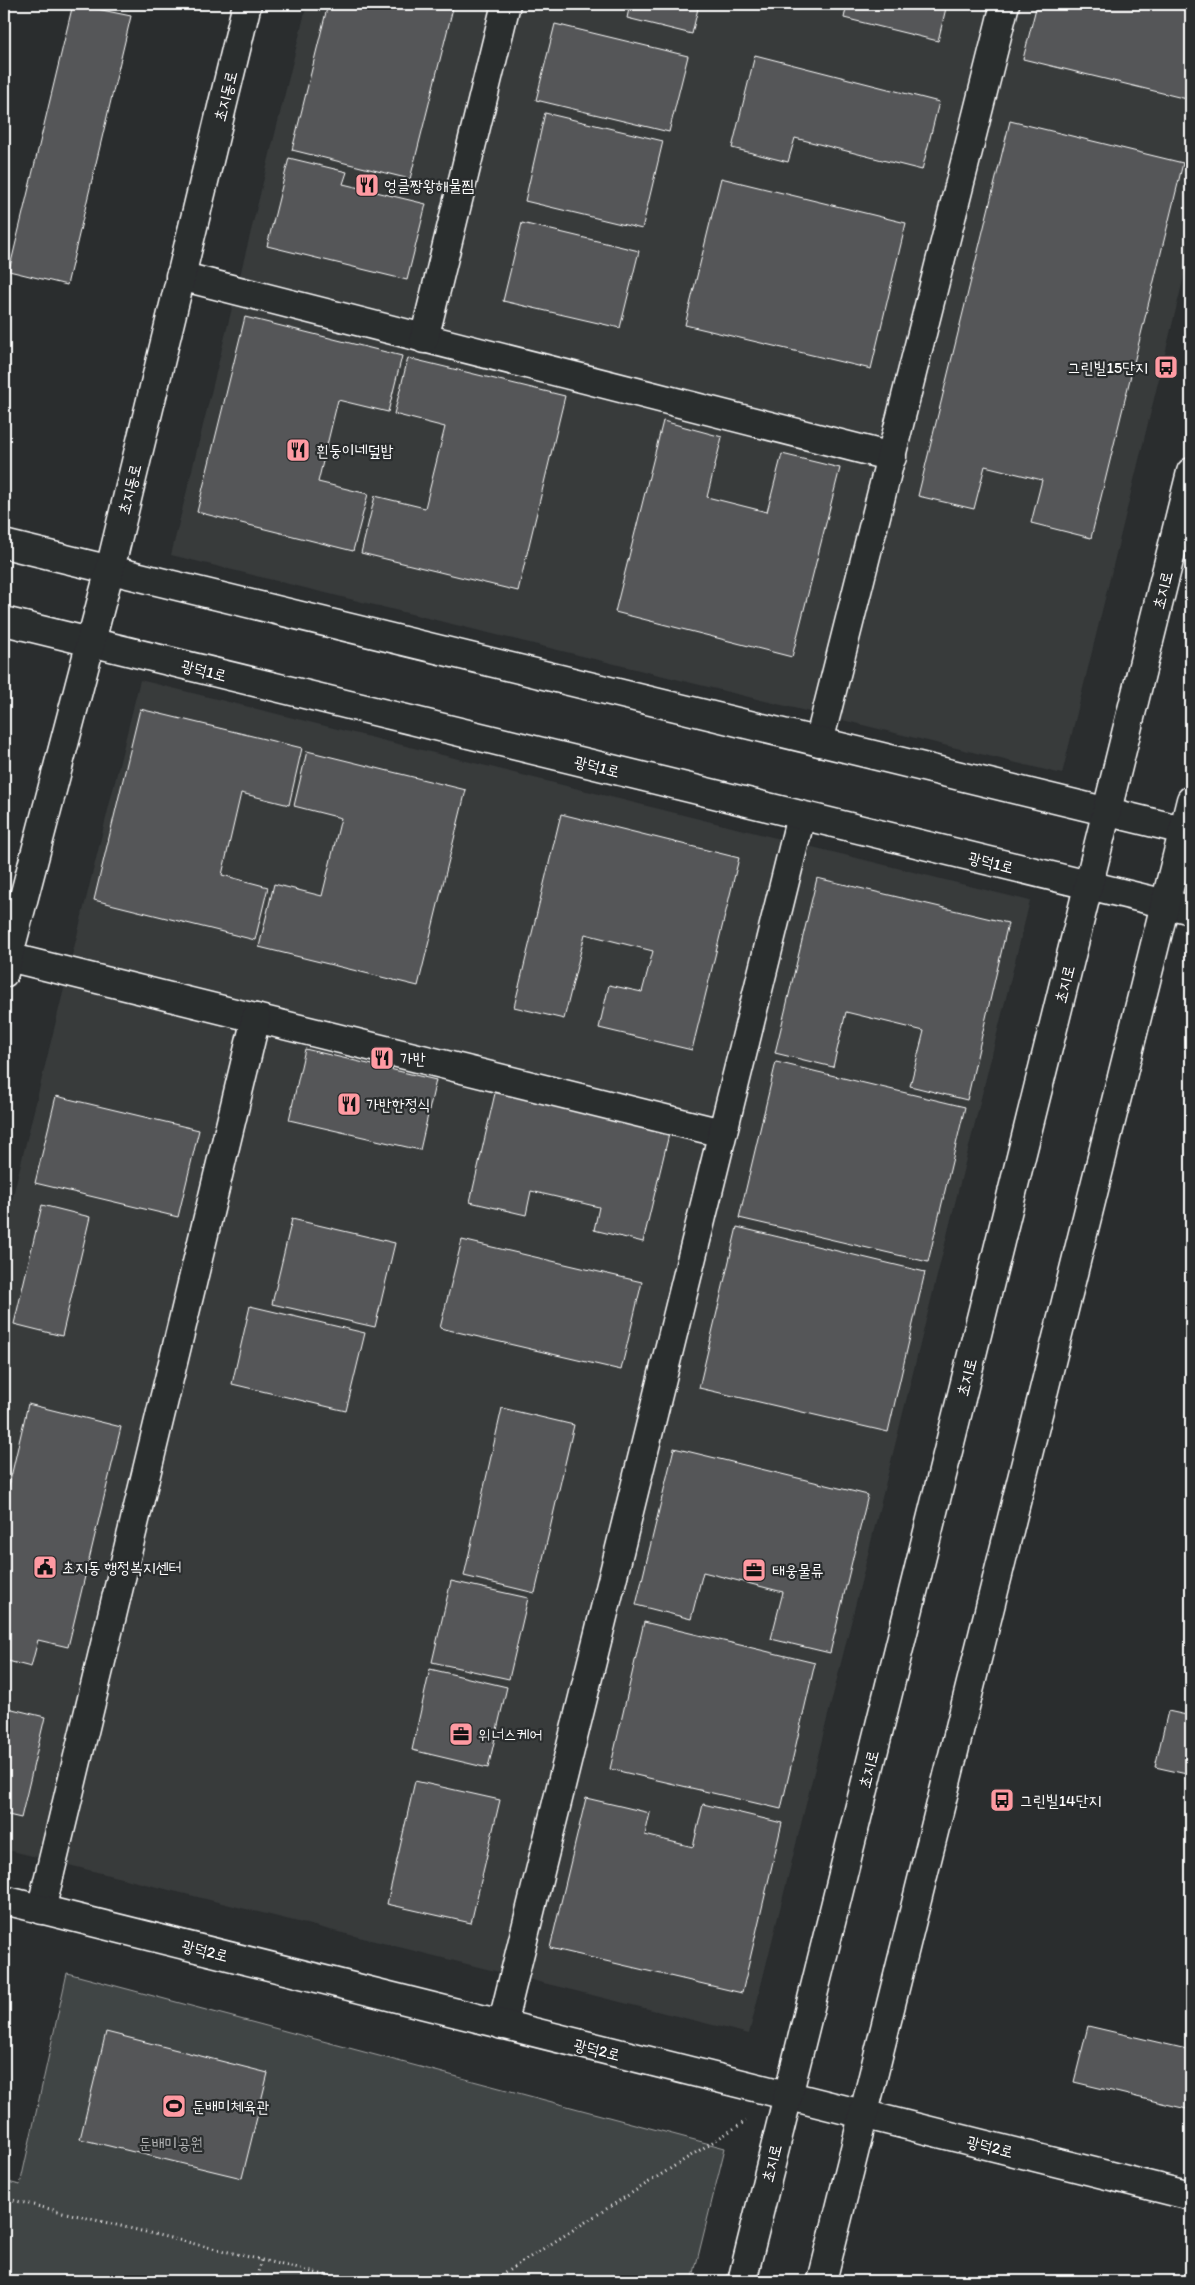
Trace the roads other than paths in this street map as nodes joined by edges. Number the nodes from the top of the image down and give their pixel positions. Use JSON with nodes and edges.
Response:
{"nodes":[{"id":1,"x":248,"y":4,"type":"edge"},
{"id":2,"x":506,"y":4,"type":"edge"},
{"id":3,"x":1005,"y":4,"type":"edge"},
{"id":4,"x":180,"y":276,"type":"junction"},
{"id":5,"x":424,"y":338,"type":"junction"},
{"id":6,"x":892,"y":457,"type":"junction"},
{"id":7,"x":1191,"y":472,"type":"edge"},
{"id":8,"x":4,"y":544,"type":"edge"},
{"id":9,"x":110,"y":569,"type":"junction"},
{"id":10,"x":4,"y":621,"type":"edge"},
{"id":11,"x":90,"y":642,"type":"junction"},
{"id":12,"x":819,"y":742,"type":"junction"},
{"id":13,"x":1191,"y":800,"type":"edge"},
{"id":14,"x":1107,"y":812,"type":"junction"},
{"id":15,"x":801,"y":816,"type":"junction"},
{"id":16,"x":1188,"y":831,"type":"edge"},
{"id":17,"x":1089,"y":886,"type":"junction"},
{"id":18,"x":1178,"y":907,"type":"edge"},
{"id":19,"x":6,"y":965,"type":"edge"},
{"id":20,"x":256,"y":1018,"type":"junction"},
{"id":21,"x":722,"y":1133,"type":"junction"},
{"id":22,"x":4,"y":1900,"type":"edge"},
{"id":23,"x":41,"y":1910,"type":"junction"},
{"id":24,"x":502,"y":2025,"type":"junction"},
{"id":25,"x":787,"y":2096,"type":"junction"},
{"id":26,"x":862,"y":2115,"type":"junction"},
{"id":27,"x":1191,"y":2196,"type":"edge"},
{"id":28,"x":742,"y":2281,"type":"edge"},
{"id":29,"x":822,"y":2281,"type":"edge"}],
"edges":[{"from":1,"to":4,"type":"street","name":"초지동로"},
{"from":2,"to":5,"type":"street"},
{"from":3,"to":6,"type":"street"},
{"from":4,"to":5,"type":"street"},
{"from":4,"to":9,"type":"street","name":"초지동로"},
{"from":5,"to":6,"type":"street"},
{"from":6,"to":12,"type":"street"},
{"from":7,"to":14,"type":"street","name":"초지로"},
{"from":8,"to":9,"type":"street"},
{"from":9,"to":11,"type":"street","name":"초지동로"},
{"from":9,"to":12,"type":"street"},
{"from":10,"to":11,"type":"street","name":"광덕1로"},
{"from":11,"to":15,"type":"street","name":"광덕1로"},
{"from":11,"to":19,"type":"street","name":"초지동로"},
{"from":12,"to":14,"type":"street"},
{"from":13,"to":16,"type":"street"},
{"from":14,"to":16,"type":"street"},
{"from":14,"to":17,"type":"street","name":"초지로"},
{"from":15,"to":17,"type":"street","name":"광덕1로"},
{"from":15,"to":21,"type":"street"},
{"from":16,"to":18,"type":"street"},
{"from":17,"to":18,"type":"street","name":"광덕1로"},
{"from":17,"to":25,"type":"street","name":"초지로"},
{"from":18,"to":26,"type":"street"},
{"from":19,"to":20,"type":"street"},
{"from":20,"to":21,"type":"street"},
{"from":20,"to":23,"type":"street"},
{"from":21,"to":24,"type":"street"},
{"from":22,"to":23,"type":"street","name":"광덕2로"},
{"from":23,"to":24,"type":"street","name":"광덕2로"},
{"from":24,"to":25,"type":"street","name":"광덕2로"},
{"from":25,"to":26,"type":"street","name":"광덕2로"},
{"from":25,"to":28,"type":"street","name":"초지로"},
{"from":26,"to":27,"type":"street","name":"광덕2로"},
{"from":26,"to":29,"type":"street"}]}
